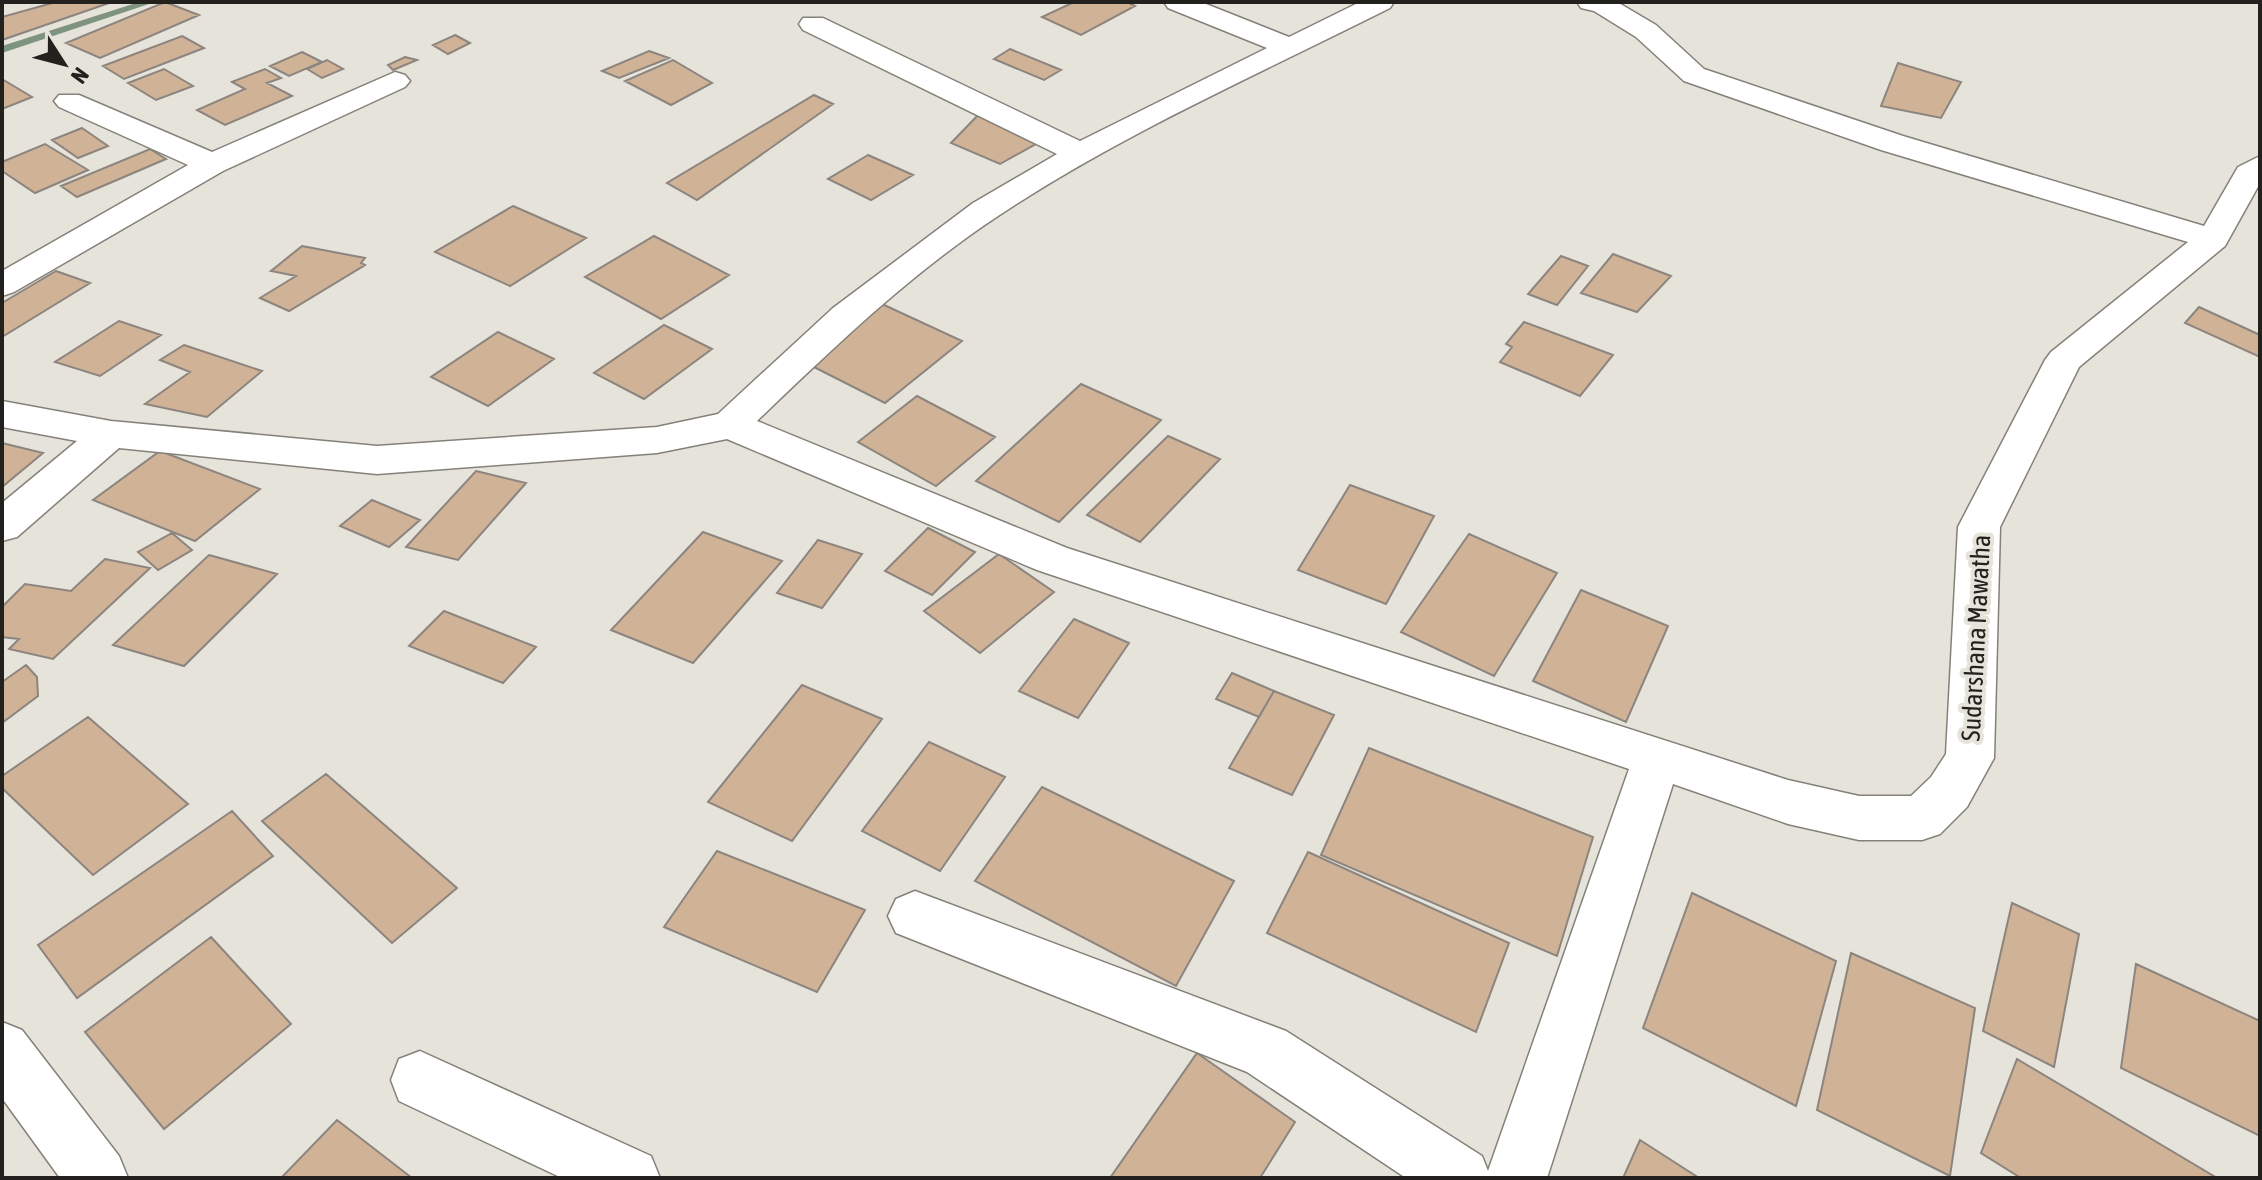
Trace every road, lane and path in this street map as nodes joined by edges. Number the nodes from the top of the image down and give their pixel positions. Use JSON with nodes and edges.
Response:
{"nodes":[{"id":1,"x":1177,"y":2,"type":"edge"},
{"id":2,"x":1381,"y":2,"type":"edge"},
{"id":3,"x":1590,"y":2,"type":"edge"},
{"id":4,"x":813,"y":24,"type":"dead end"},
{"id":5,"x":1291,"y":48,"type":"junction"},
{"id":6,"x":395,"y":81,"type":"dead end"},
{"id":7,"x":69,"y":101,"type":"dead end"},
{"id":8,"x":1080,"y":153,"type":"junction"},
{"id":9,"x":212,"y":164,"type":"junction"},
{"id":10,"x":2260,"y":165,"type":"edge"},
{"id":11,"x":2213,"y":239,"type":"junction"},
{"id":12,"x":2,"y":285,"type":"edge"},
{"id":13,"x":14,"y":417,"type":"edge"},
{"id":14,"x":730,"y":425,"type":"junction"},
{"id":15,"x":111,"y":434,"type":"junction"},
{"id":16,"x":2,"y":526,"type":"edge"},
{"id":17,"x":1657,"y":758,"type":"junction"},
{"id":18,"x":915,"y":916,"type":"dead end"},
{"id":19,"x":2,"y":1050,"type":"edge"},
{"id":20,"x":420,"y":1080,"type":"dead end"},
{"id":21,"x":97,"y":1178,"type":"edge"},
{"id":22,"x":629,"y":1178,"type":"edge"},
{"id":23,"x":1460,"y":1178,"type":"edge"},
{"id":24,"x":1516,"y":1178,"type":"edge"}],
"edges":[{"from":1,"to":5,"type":"street"},
{"from":2,"to":5,"type":"street"},
{"from":3,"to":11,"type":"street"},
{"from":4,"to":8,"type":"street"},
{"from":5,"to":8,"type":"street"},
{"from":6,"to":9,"type":"street"},
{"from":7,"to":9,"type":"street"},
{"from":8,"to":14,"type":"street"},
{"from":9,"to":12,"type":"street"},
{"from":10,"to":11,"type":"street","name":"Sudarshana Mawatha"},
{"from":11,"to":17,"type":"street","name":"Sudarshana Mawatha"},
{"from":13,"to":15,"type":"street"},
{"from":14,"to":15,"type":"street"},
{"from":14,"to":17,"type":"street"},
{"from":15,"to":16,"type":"street"},
{"from":17,"to":24,"type":"street"},
{"from":18,"to":23,"type":"street"},
{"from":19,"to":21,"type":"street"},
{"from":20,"to":22,"type":"street"}]}
